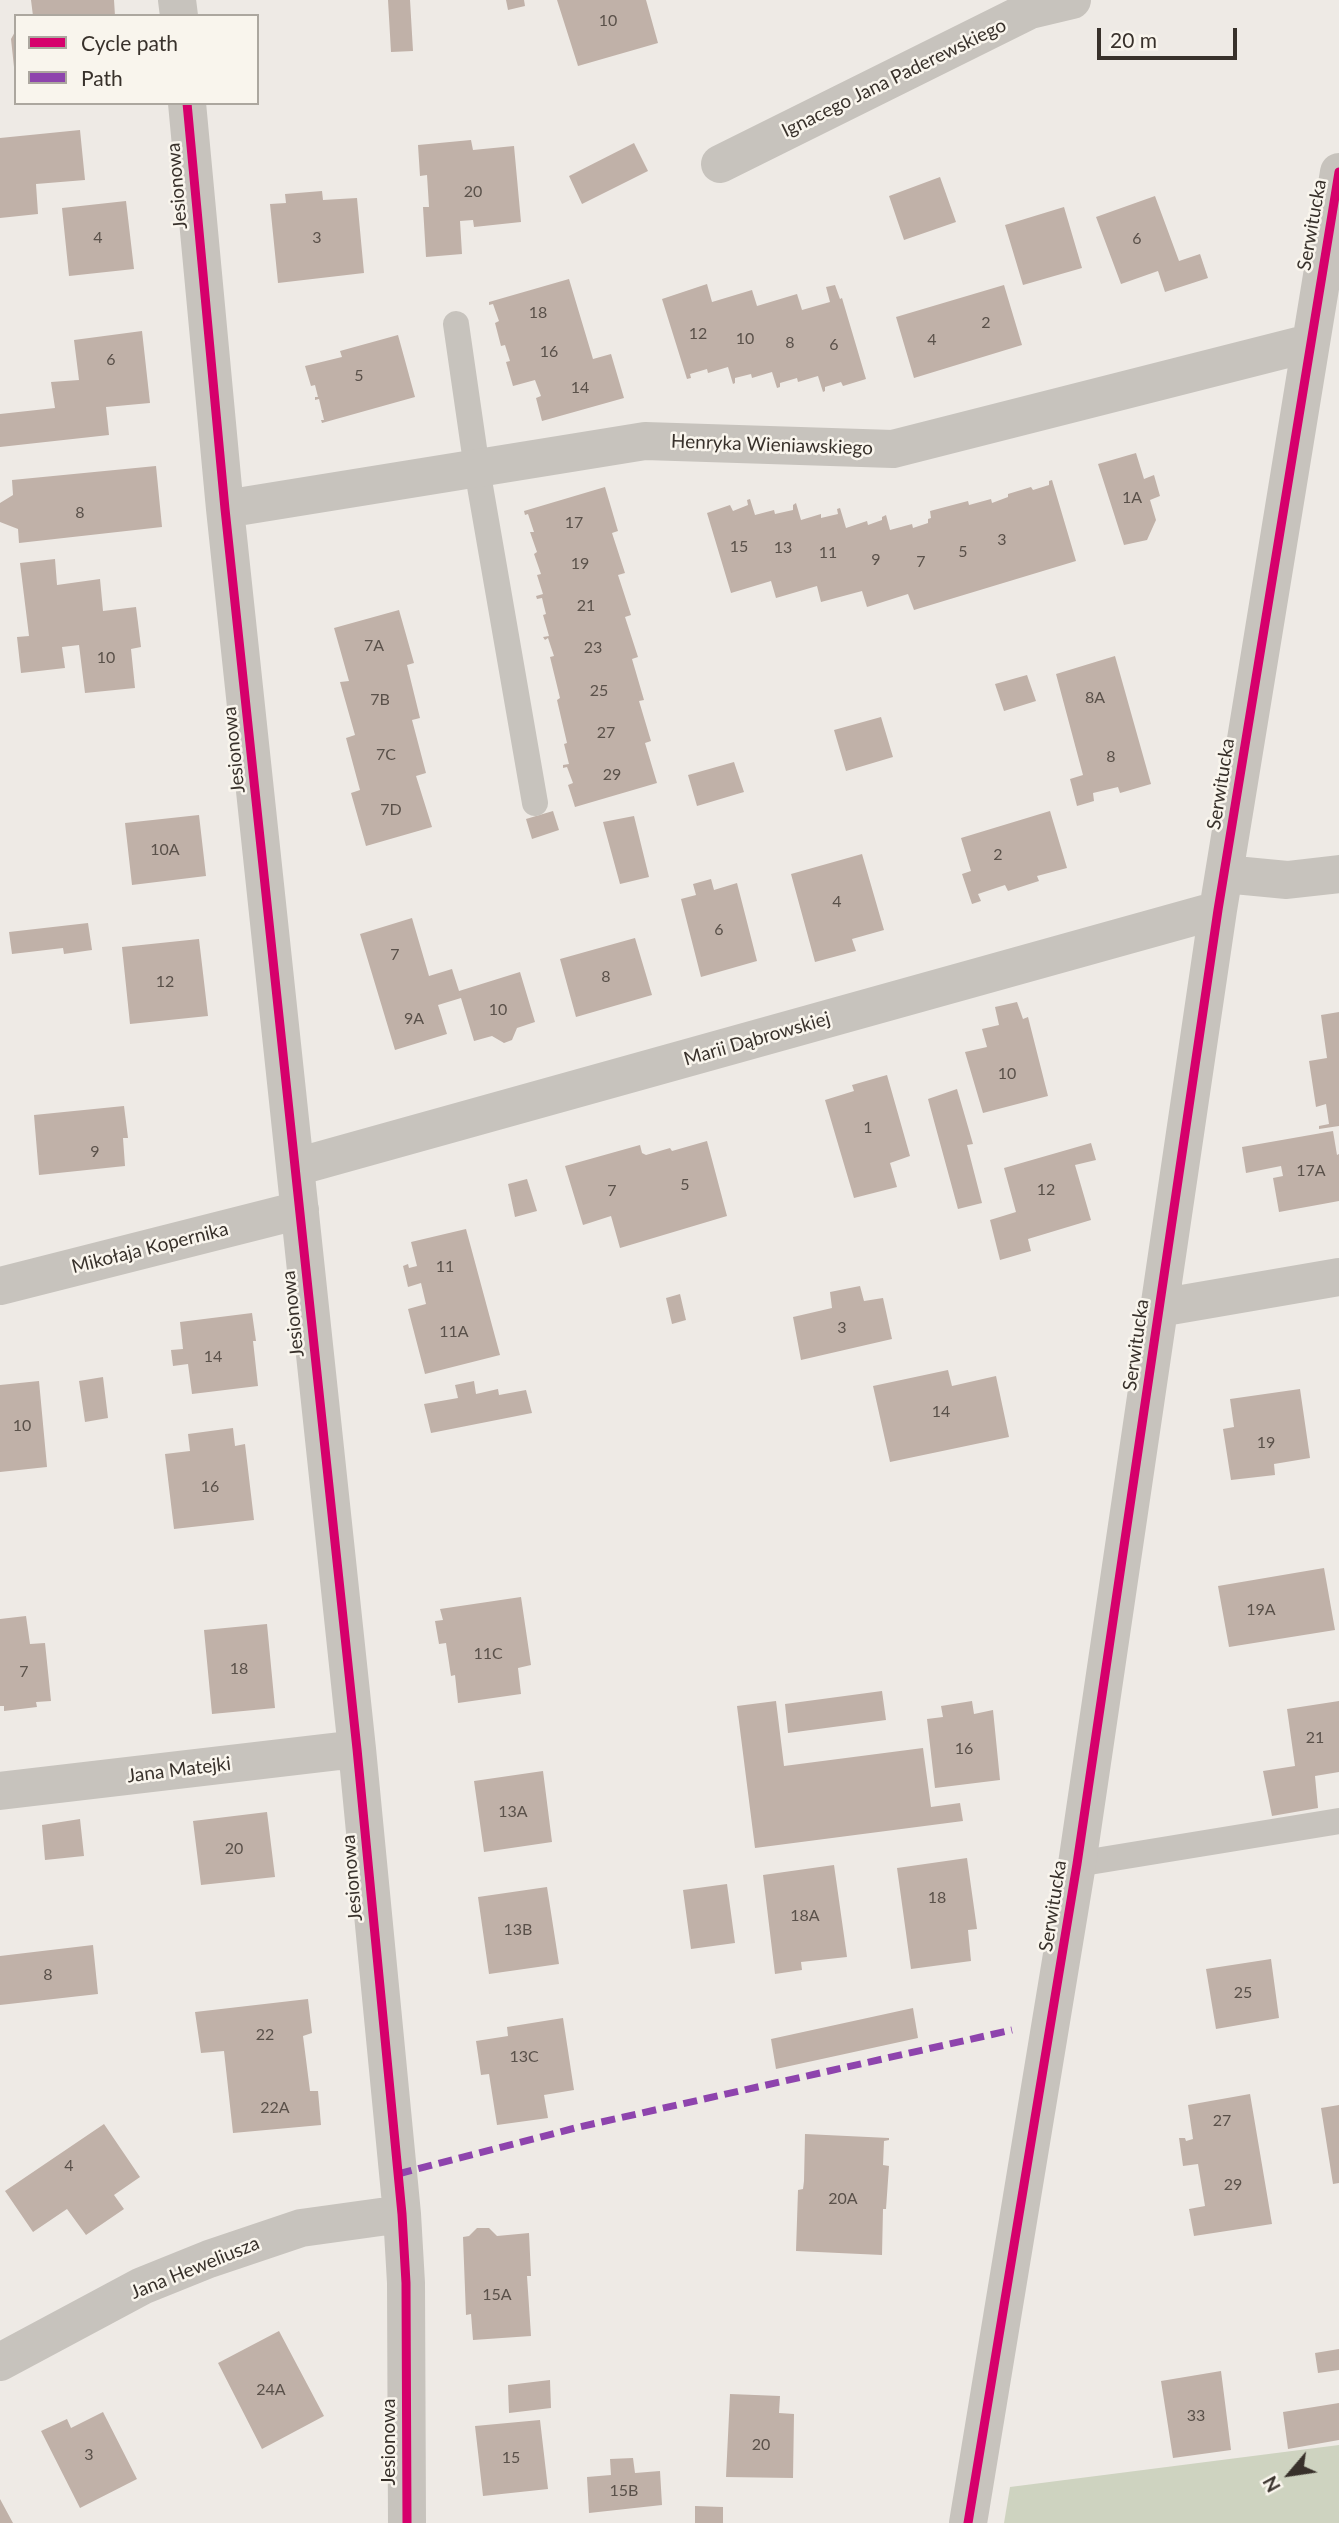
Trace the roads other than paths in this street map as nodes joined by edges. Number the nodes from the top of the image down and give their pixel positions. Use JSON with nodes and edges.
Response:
{"nodes":[{"id":1,"x":1072,"y":0,"type":"edge"},
{"id":2,"x":187,"y":105,"type":"edge"},
{"id":3,"x":720,"y":164,"type":"dead end"},
{"id":4,"x":1339,"y":172,"type":"edge"},
{"id":5,"x":456,"y":324,"type":"dead end"},
{"id":6,"x":1310,"y":343,"type":"junction"},
{"id":7,"x":477,"y":469,"type":"junction"},
{"id":8,"x":225,"y":509,"type":"junction"},
{"id":9,"x":535,"y":803,"type":"dead end"},
{"id":10,"x":1339,"y":874,"type":"edge"},
{"id":11,"x":1221,"y":892,"type":"junction"},
{"id":12,"x":296,"y":1167,"type":"junction"},
{"id":13,"x":300,"y":1210,"type":"junction"},
{"id":14,"x":1339,"y":1277,"type":"edge"},
{"id":15,"x":0,"y":1286,"type":"edge"},
{"id":16,"x":1159,"y":1308,"type":"junction"},
{"id":17,"x":357,"y":1749,"type":"junction"},
{"id":18,"x":0,"y":1791,"type":"edge"},
{"id":19,"x":1339,"y":1821,"type":"edge"},
{"id":20,"x":1077,"y":1864,"type":"junction"},
{"id":21,"x":402,"y":2214,"type":"junction"},
{"id":22,"x":0,"y":2362,"type":"edge"},
{"id":23,"x":407,"y":2523,"type":"edge"},
{"id":24,"x":968,"y":2523,"type":"edge"}],
"edges":[{"from":1,"to":3,"type":"street","name":"Ignacego Jana Paderewskiego"},
{"from":2,"to":8,"type":"street","name":"Jesionowa"},
{"from":4,"to":6,"type":"street","name":"Serwitucka"},
{"from":5,"to":7,"type":"lane"},
{"from":6,"to":7,"type":"street","name":"Henryka Wieniawskiego"},
{"from":6,"to":11,"type":"street","name":"Serwitucka"},
{"from":7,"to":8,"type":"street","name":"Henryka Wieniawskiego"},
{"from":7,"to":9,"type":"lane"},
{"from":8,"to":12,"type":"street","name":"Jesionowa"},
{"from":10,"to":11,"type":"street"},
{"from":11,"to":12,"type":"street","name":"Marii Dąbrowskiej"},
{"from":11,"to":16,"type":"street","name":"Serwitucka"},
{"from":12,"to":13,"type":"street","name":"Jesionowa"},
{"from":13,"to":15,"type":"street","name":"Mikołaja Kopernika"},
{"from":13,"to":17,"type":"street","name":"Jesionowa"},
{"from":14,"to":16,"type":"street"},
{"from":16,"to":20,"type":"street","name":"Serwitucka"},
{"from":17,"to":18,"type":"street","name":"Jana Matejki"},
{"from":17,"to":21,"type":"street","name":"Jesionowa"},
{"from":19,"to":20,"type":"lane"},
{"from":20,"to":24,"type":"street","name":"Serwitucka"},
{"from":21,"to":22,"type":"street","name":"Jana Heweliusza"},
{"from":21,"to":23,"type":"street","name":"Jesionowa"}]}
